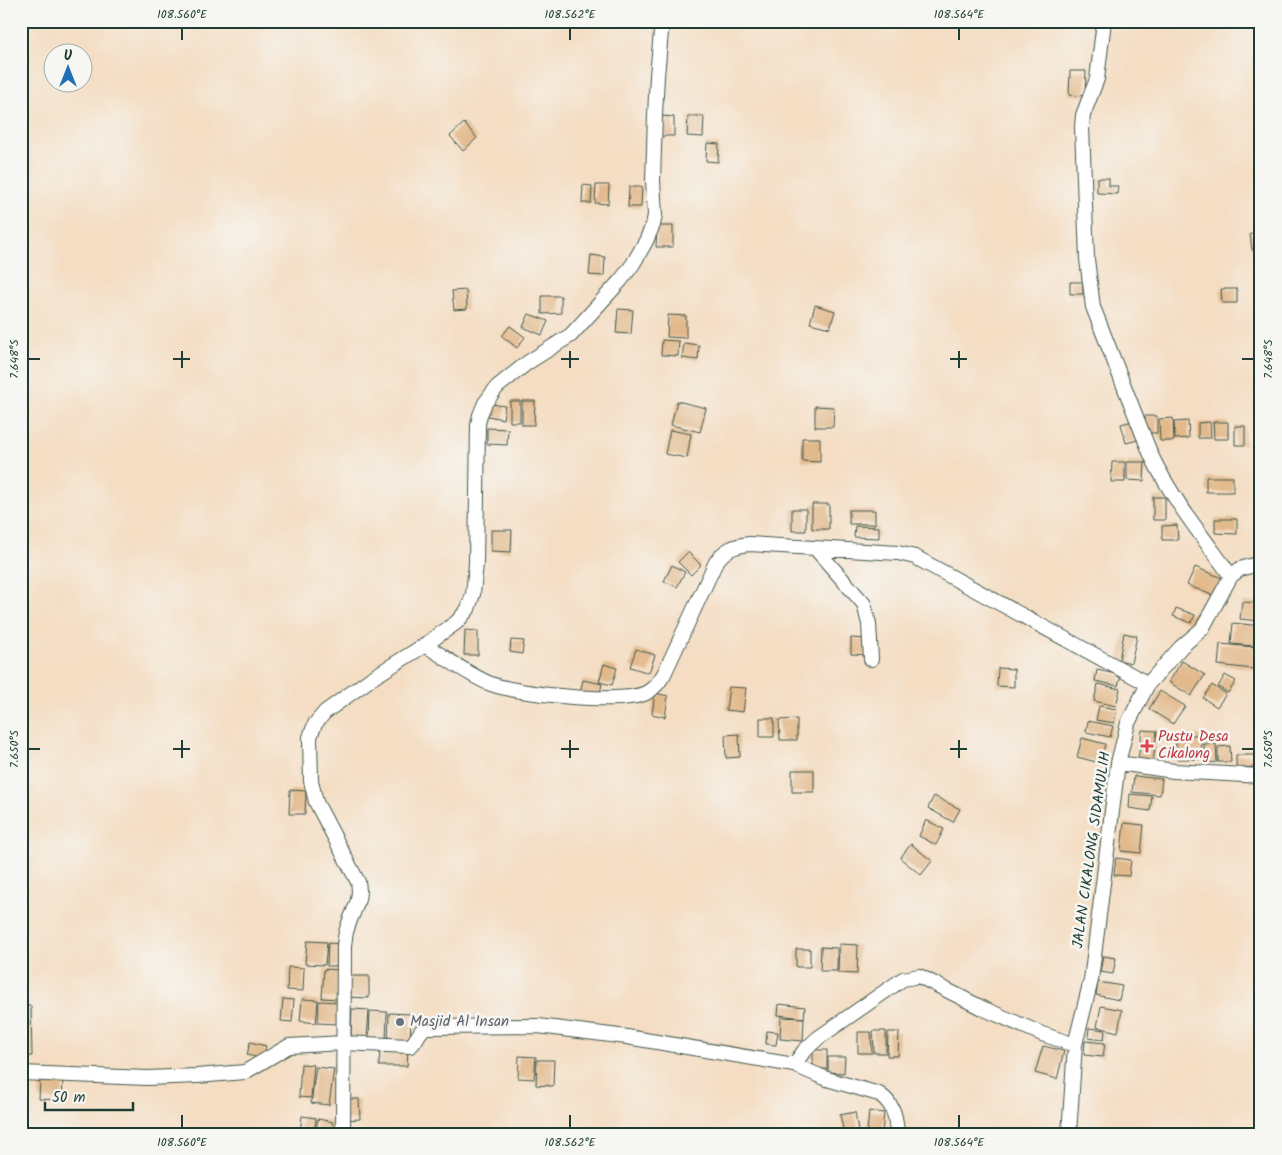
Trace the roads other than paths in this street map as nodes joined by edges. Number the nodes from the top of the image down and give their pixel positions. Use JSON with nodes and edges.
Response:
{"nodes":[{"id":1,"x":662,"y":21,"type":"edge"},
{"id":2,"x":1104,"y":21,"type":"edge"},
{"id":3,"x":815,"y":548,"type":"junction"},
{"id":4,"x":1261,"y":563,"type":"edge"},
{"id":5,"x":1232,"y":576,"type":"junction"},
{"id":6,"x":425,"y":645,"type":"junction"},
{"id":7,"x":871,"y":659,"type":"dead end"},
{"id":8,"x":1148,"y":684,"type":"junction"},
{"id":9,"x":1118,"y":763,"type":"junction"},
{"id":10,"x":1261,"y":776,"type":"edge"},
{"id":11,"x":343,"y":1043,"type":"junction"},
{"id":12,"x":1074,"y":1045,"type":"junction"},
{"id":13,"x":794,"y":1065,"type":"junction"},
{"id":14,"x":21,"y":1073,"type":"edge"},
{"id":15,"x":342,"y":1134,"type":"edge"},
{"id":16,"x":896,"y":1134,"type":"edge"},
{"id":17,"x":1069,"y":1134,"type":"edge"}],
"edges":[{"from":1,"to":6,"type":"street"},
{"from":2,"to":5,"type":"street"},
{"from":3,"to":6,"type":"street"},
{"from":3,"to":7,"type":"street"},
{"from":3,"to":8,"type":"street"},
{"from":4,"to":5,"type":"street"},
{"from":5,"to":8,"type":"street","name":"JALAN CIKALONG SIDAMULIH"},
{"from":6,"to":11,"type":"street"},
{"from":8,"to":9,"type":"street","name":"JALAN CIKALONG SIDAMULIH"},
{"from":9,"to":10,"type":"street"},
{"from":9,"to":12,"type":"street","name":"JALAN CIKALONG SIDAMULIH"},
{"from":11,"to":13,"type":"street"},
{"from":11,"to":14,"type":"street"},
{"from":11,"to":15,"type":"street"},
{"from":12,"to":13,"type":"street"},
{"from":12,"to":17,"type":"street","name":"JALAN CIKALONG SIDAMULIH"},
{"from":13,"to":16,"type":"street"}]}
